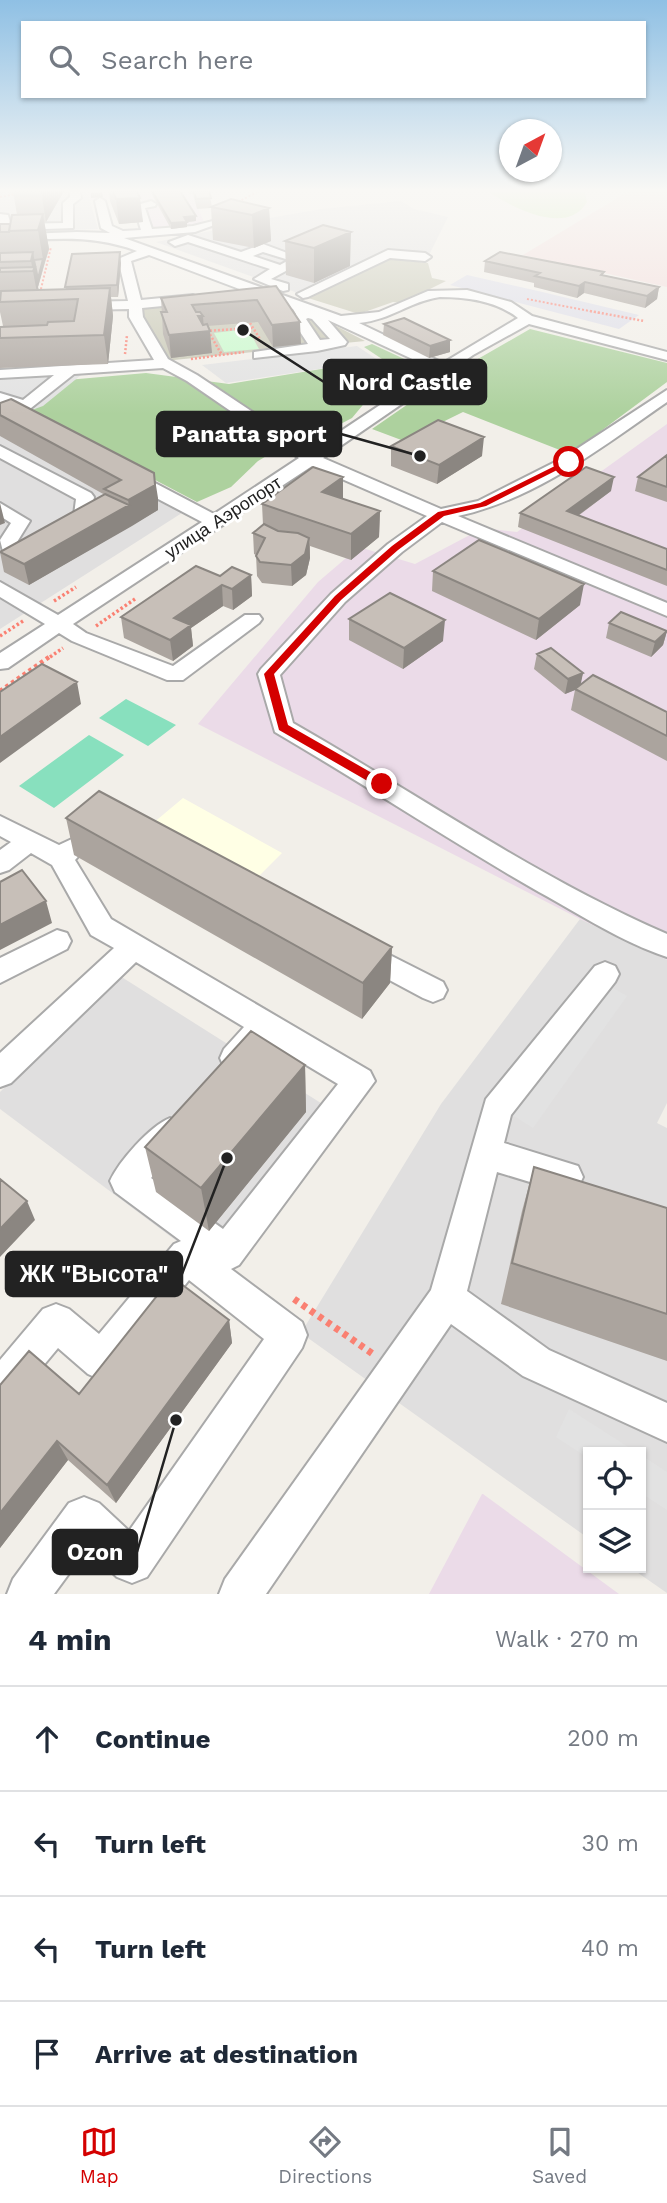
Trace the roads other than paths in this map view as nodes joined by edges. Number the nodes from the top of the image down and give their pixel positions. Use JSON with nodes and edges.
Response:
{"nodes":[{"id":1,"x":125,"y":265,"type":"edge"},
{"id":2,"x":189,"y":265,"type":"edge"},
{"id":3,"x":222,"y":265,"type":"edge"},
{"id":4,"x":270,"y":265,"type":"edge"},
{"id":5,"x":289,"y":265,"type":"edge"},
{"id":6,"x":364,"y":265,"type":"edge"},
{"id":7,"x":281,"y":269,"type":"junction"},
{"id":8,"x":260,"y":279,"type":"junction"},
{"id":9,"x":303,"y":294,"type":"junction"},
{"id":10,"x":234,"y":296,"type":"edge"},
{"id":11,"x":287,"y":300,"type":"junction"},
{"id":12,"x":206,"y":304,"type":"edge"},
{"id":13,"x":69,"y":307,"type":"edge"},
{"id":14,"x":135,"y":311,"type":"junction"},
{"id":15,"x":304,"y":315,"type":"junction"},
{"id":16,"x":527,"y":319,"type":"junction"},
{"id":17,"x":339,"y":320,"type":"junction"},
{"id":18,"x":316,"y":345,"type":"junction"},
{"id":19,"x":257,"y":352,"type":"road end"},
{"id":20,"x":667,"y":356,"type":"edge"},
{"id":21,"x":163,"y":362,"type":"junction"},
{"id":22,"x":444,"y":368,"type":"junction"},
{"id":23,"x":70,"y":370,"type":"junction"},
{"id":24,"x":35,"y":372,"type":"junction"},
{"id":25,"x":0,"y":374,"type":"edge"},
{"id":26,"x":667,"y":395,"type":"edge"},
{"id":27,"x":0,"y":398,"type":"edge"},
{"id":28,"x":7,"y":419,"type":"edge"},
{"id":29,"x":26,"y":422,"type":"edge"},
{"id":30,"x":0,"y":451,"type":"edge"},
{"id":31,"x":311,"y":459,"type":"junction"},
{"id":32,"x":111,"y":467,"type":"edge"},
{"id":33,"x":0,"y":508,"type":"edge"},
{"id":34,"x":441,"y":514,"type":"junction"},
{"id":35,"x":215,"y":522,"type":"junction"},
{"id":36,"x":48,"y":537,"type":"edge"},
{"id":37,"x":12,"y":556,"type":"edge"},
{"id":38,"x":0,"y":589,"type":"edge"},
{"id":39,"x":667,"y":610,"type":"edge"},
{"id":40,"x":253,"y":619,"type":"dead end"},
{"id":41,"x":58,"y":626,"type":"junction"},
{"id":42,"x":0,"y":663,"type":"edge"},
{"id":43,"x":0,"y":825,"type":"edge"},
{"id":44,"x":91,"y":833,"type":"edge"},
{"id":45,"x":30,"y":841,"type":"junction"},
{"id":46,"x":61,"y":858,"type":"junction"},
{"id":47,"x":0,"y":863,"type":"edge"},
{"id":48,"x":337,"y":939,"type":"edge"},
{"id":49,"x":57,"y":941,"type":"dead end"},
{"id":50,"x":135,"y":946,"type":"junction"},
{"id":51,"x":667,"y":946,"type":"edge"},
{"id":52,"x":0,"y":971,"type":"edge"},
{"id":53,"x":605,"y":974,"type":"dead end"},
{"id":54,"x":433,"y":990,"type":"dead end"},
{"id":55,"x":265,"y":1024,"type":"junction"},
{"id":56,"x":0,"y":1073,"type":"edge"},
{"id":57,"x":219,"y":1076,"type":"edge"},
{"id":58,"x":191,"y":1108,"type":"edge"},
{"id":59,"x":486,"y":1153,"type":"junction"},
{"id":60,"x":589,"y":1185,"type":"edge"},
{"id":61,"x":447,"y":1298,"type":"junction"},
{"id":62,"x":0,"y":1389,"type":"edge"},
{"id":63,"x":667,"y":1423,"type":"edge"},
{"id":64,"x":28,"y":1594,"type":"edge"},
{"id":65,"x":240,"y":1594,"type":"edge"}],
"edges":[{"from":1,"to":14,"type":"street"},
{"from":2,"to":11,"type":"street"},
{"from":3,"to":8,"type":"street"},
{"from":4,"to":7,"type":"street"},
{"from":5,"to":7,"type":"street"},
{"from":6,"to":9,"type":"street"},
{"from":7,"to":8,"type":"street"},
{"from":8,"to":9,"type":"street"},
{"from":9,"to":11,"type":"street"},
{"from":10,"to":15,"type":"street"},
{"from":11,"to":17,"type":"street"},
{"from":12,"to":14,"type":"street"},
{"from":13,"to":14,"type":"street"},
{"from":14,"to":21,"type":"street"},
{"from":15,"to":18,"type":"street"},
{"from":15,"to":18,"type":"street"},
{"from":16,"to":17,"type":"street"},
{"from":16,"to":20,"type":"street"},
{"from":16,"to":22,"type":"street","name":"улица Аэропорт"},
{"from":17,"to":22,"type":"street"},
{"from":18,"to":19,"type":"street"},
{"from":21,"to":23,"type":"street"},
{"from":21,"to":31,"type":"street"},
{"from":22,"to":31,"type":"street","name":"улица Аэропорт"},
{"from":23,"to":24,"type":"street"},
{"from":23,"to":27,"type":"street"},
{"from":24,"to":25,"type":"street"},
{"from":24,"to":27,"type":"street"},
{"from":26,"to":34,"type":"street"},
{"from":28,"to":29,"type":"street"},
{"from":30,"to":36,"type":"street"},
{"from":31,"to":34,"type":"street"},
{"from":31,"to":35,"type":"street","name":"улица Аэропорт"},
{"from":32,"to":35,"type":"street"},
{"from":33,"to":37,"type":"street"},
{"from":34,"to":39,"type":"street"},
{"from":34,"to":51,"type":"street"},
{"from":35,"to":41,"type":"street","name":"улица Аэропорт"},
{"from":38,"to":41,"type":"street"},
{"from":40,"to":41,"type":"street"},
{"from":41,"to":42,"type":"street","name":"улица Аэропорт"},
{"from":43,"to":45,"type":"street"},
{"from":44,"to":46,"type":"street"},
{"from":45,"to":46,"type":"street"},
{"from":45,"to":47,"type":"street"},
{"from":46,"to":50,"type":"street"},
{"from":48,"to":54,"type":"street"},
{"from":49,"to":52,"type":"street"},
{"from":50,"to":55,"type":"street"},
{"from":50,"to":56,"type":"street"},
{"from":53,"to":59,"type":"street"},
{"from":55,"to":57,"type":"street"},
{"from":55,"to":58,"type":"street"},
{"from":59,"to":60,"type":"street"},
{"from":59,"to":61,"type":"street"},
{"from":61,"to":63,"type":"street"},
{"from":61,"to":65,"type":"street"},
{"from":62,"to":64,"type":"street"}]}
